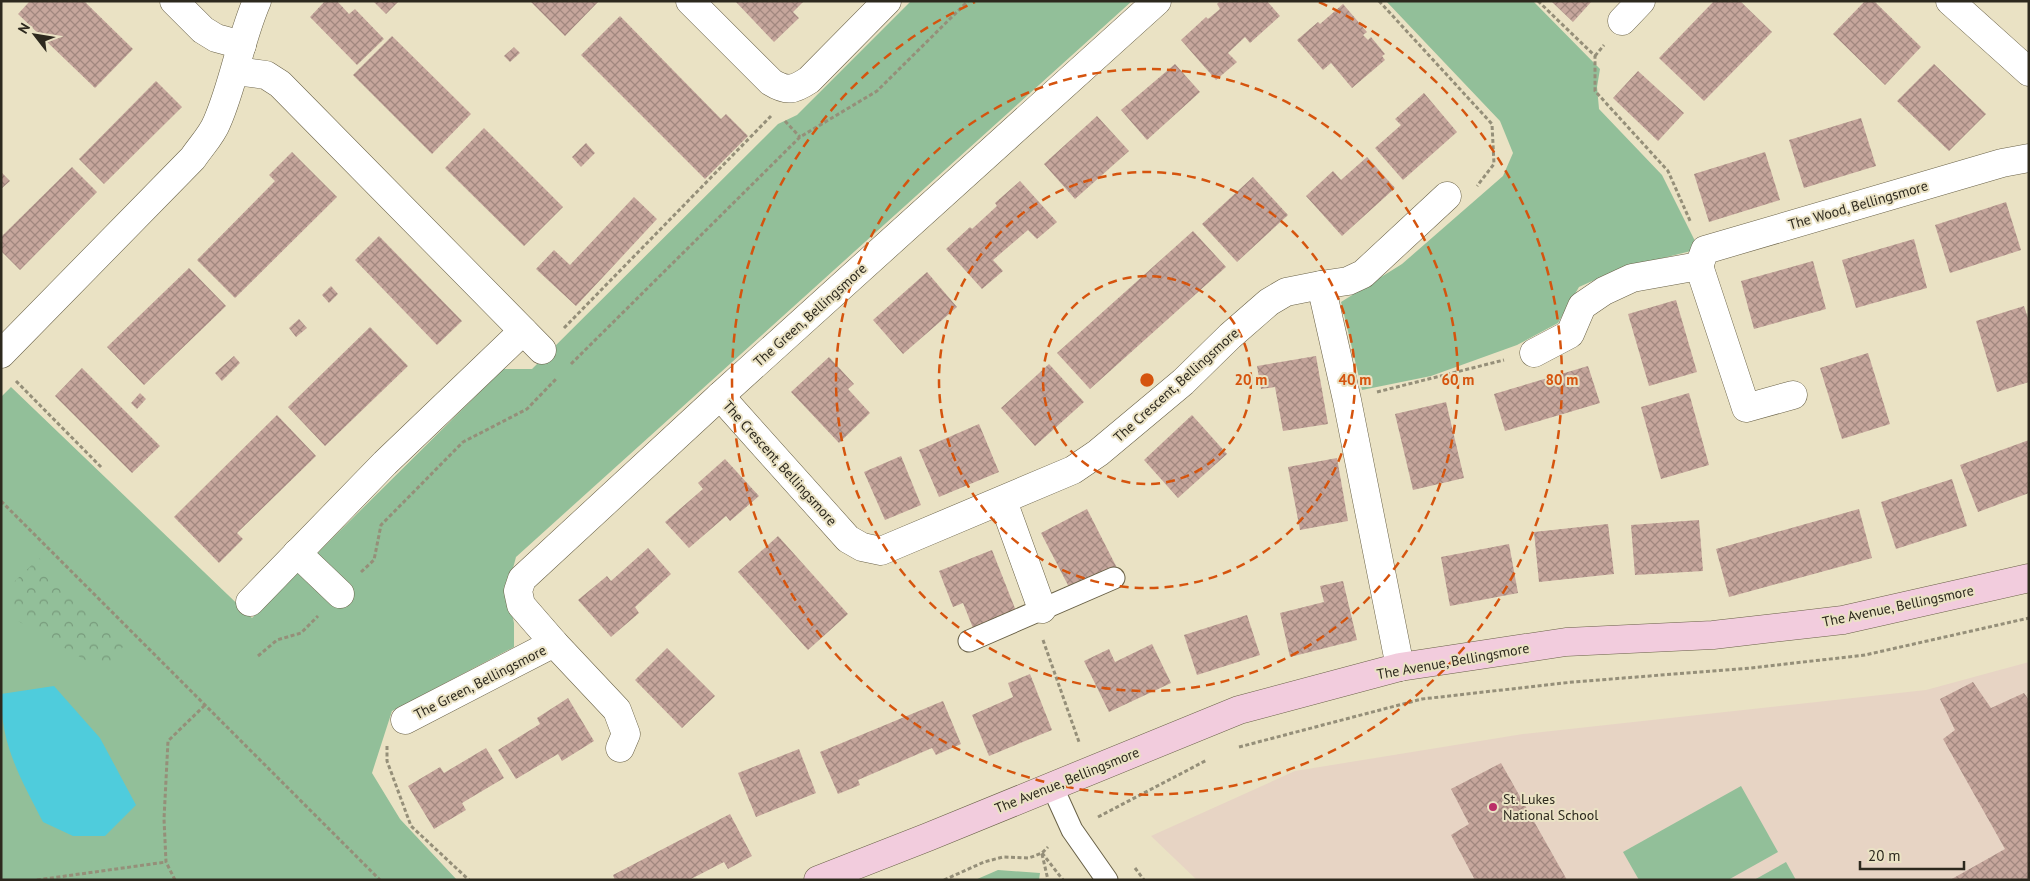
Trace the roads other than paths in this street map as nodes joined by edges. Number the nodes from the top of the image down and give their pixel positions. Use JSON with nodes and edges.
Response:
{"nodes":[{"id":1,"x":174,"y":1,"type":"edge"},
{"id":2,"x":257,"y":1,"type":"edge"},
{"id":3,"x":690,"y":1,"type":"edge"},
{"id":4,"x":887,"y":1,"type":"edge"},
{"id":5,"x":1157,"y":1,"type":"edge"},
{"id":6,"x":1641,"y":1,"type":"edge"},
{"id":7,"x":1950,"y":1,"type":"edge"},
{"id":8,"x":1622,"y":21,"type":"dead end"},
{"id":9,"x":242,"y":45,"type":"junction"},
{"id":10,"x":236,"y":71,"type":"junction"},
{"id":11,"x":2029,"y":72,"type":"edge"},
{"id":12,"x":2029,"y":158,"type":"edge"},
{"id":13,"x":1447,"y":196,"type":"road end"},
{"id":14,"x":1702,"y":258,"type":"junction"},
{"id":15,"x":1321,"y":286,"type":"junction"},
{"id":16,"x":523,"y":331,"type":"junction"},
{"id":17,"x":3,"y":348,"type":"edge"},
{"id":18,"x":542,"y":350,"type":"road end"},
{"id":19,"x":1534,"y":353,"type":"road end"},
{"id":20,"x":1793,"y":395,"type":"dead end"},
{"id":21,"x":720,"y":396,"type":"junction"},
{"id":22,"x":1003,"y":501,"type":"junction"},
{"id":23,"x":297,"y":553,"type":"junction"},
{"id":24,"x":1114,"y":578,"type":"dead end"},
{"id":25,"x":2029,"y":578,"type":"edge"},
{"id":26,"x":340,"y":594,"type":"road end"},
{"id":27,"x":250,"y":602,"type":"dead end"},
{"id":28,"x":1042,"y":609,"type":"junction"},
{"id":29,"x":969,"y":641,"type":"dead end"},
{"id":30,"x":554,"y":643,"type":"junction"},
{"id":31,"x":1400,"y":668,"type":"junction"},
{"id":32,"x":405,"y":720,"type":"road end"},
{"id":33,"x":620,"y":748,"type":"dead end"},
{"id":34,"x":1052,"y":786,"type":"junction"},
{"id":35,"x":818,"y":880,"type":"edge"},
{"id":36,"x":1106,"y":880,"type":"edge"}],
"edges":[{"from":1,"to":9,"type":"street"},
{"from":2,"to":9,"type":"street"},
{"from":3,"to":4,"type":"street"},
{"from":5,"to":21,"type":"street","name":"The Green, Bellingsmore"},
{"from":6,"to":8,"type":"street"},
{"from":7,"to":11,"type":"street"},
{"from":9,"to":10,"type":"street"},
{"from":10,"to":16,"type":"street"},
{"from":10,"to":17,"type":"street"},
{"from":12,"to":14,"type":"street","name":"The Wood, Bellingsmore"},
{"from":13,"to":15,"type":"street","name":"The Crescent, Bellingsmore"},
{"from":14,"to":19,"type":"street","name":"The Wood, Bellingsmore"},
{"from":14,"to":20,"type":"street"},
{"from":15,"to":22,"type":"street","name":"The Crescent, Bellingsmore"},
{"from":15,"to":31,"type":"street"},
{"from":16,"to":18,"type":"street"},
{"from":16,"to":23,"type":"street"},
{"from":21,"to":22,"type":"street","name":"The Crescent, Bellingsmore"},
{"from":21,"to":30,"type":"street","name":"The Green, Bellingsmore"},
{"from":22,"to":28,"type":"street"},
{"from":23,"to":26,"type":"street"},
{"from":23,"to":27,"type":"street"},
{"from":24,"to":28,"type":"lane"},
{"from":25,"to":31,"type":"street","name":"The Avenue, Bellingsmore"},
{"from":28,"to":29,"type":"lane"},
{"from":30,"to":32,"type":"street","name":"The Green, Bellingsmore"},
{"from":30,"to":33,"type":"street","name":"The Green, Bellingsmore"},
{"from":31,"to":34,"type":"street","name":"The Avenue, Bellingsmore"},
{"from":34,"to":35,"type":"street","name":"The Avenue, Bellingsmore"},
{"from":34,"to":36,"type":"lane"}]}
